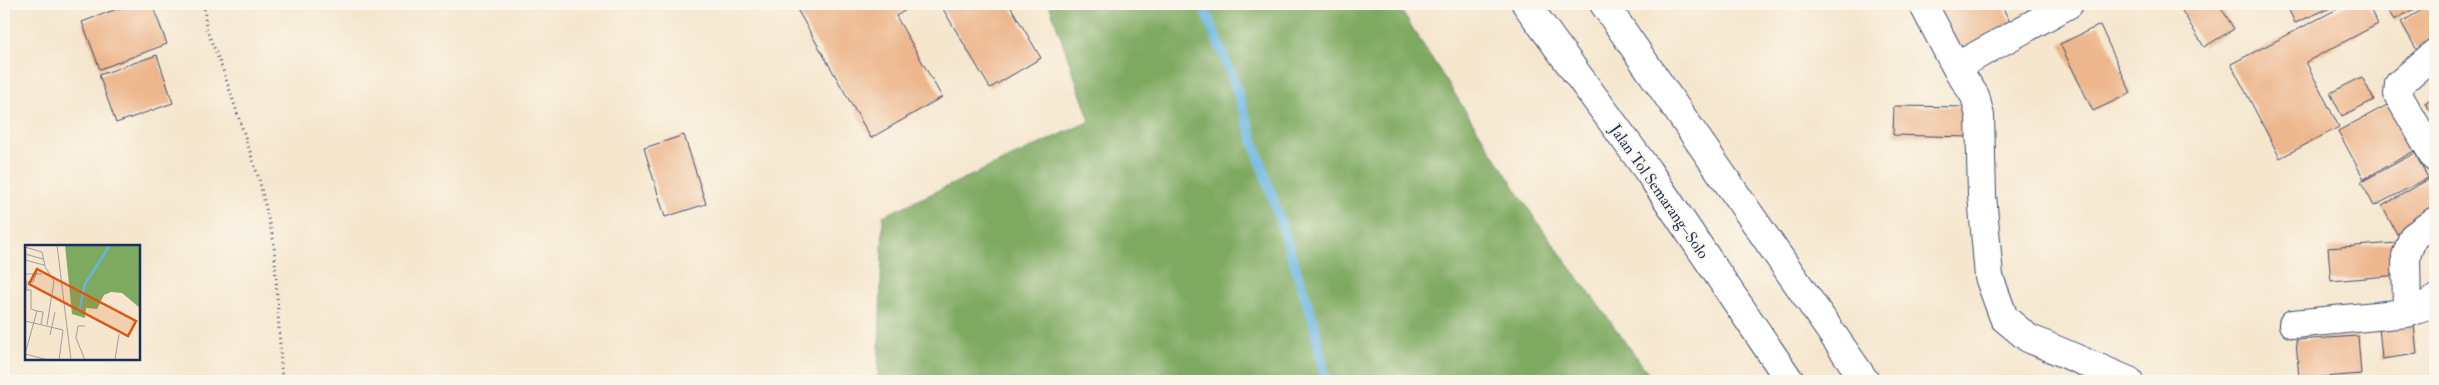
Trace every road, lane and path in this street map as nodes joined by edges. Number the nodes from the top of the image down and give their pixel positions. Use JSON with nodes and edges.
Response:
{"nodes":[{"id":1,"x":204,"y":4,"type":"edge"},
{"id":2,"x":1526,"y":4,"type":"edge"},
{"id":3,"x":1604,"y":4,"type":"edge"},
{"id":4,"x":1923,"y":4,"type":"edge"},
{"id":5,"x":2069,"y":4,"type":"edge"},
{"id":6,"x":2435,"y":53,"type":"edge"},
{"id":7,"x":1956,"y":67,"type":"junction"},
{"id":8,"x":2435,"y":158,"type":"edge"},
{"id":9,"x":2435,"y":221,"type":"edge"},
{"id":10,"x":2435,"y":298,"type":"edge"},
{"id":11,"x":2407,"y":313,"type":"junction"},
{"id":12,"x":2293,"y":324,"type":"dead end"},
{"id":13,"x":282,"y":381,"type":"edge"},
{"id":14,"x":1790,"y":381,"type":"edge"},
{"id":15,"x":1865,"y":381,"type":"edge"},
{"id":16,"x":2129,"y":381,"type":"edge"}],
"edges":[{"from":1,"to":13,"type":"path"},
{"from":2,"to":14,"type":"main road","name":"Jalan Tol Semarang–Solo"},
{"from":3,"to":15,"type":"main road"},
{"from":4,"to":7,"type":"main road"},
{"from":5,"to":7,"type":"main road"},
{"from":6,"to":8,"type":"main road"},
{"from":7,"to":16,"type":"main road"},
{"from":9,"to":11,"type":"main road"},
{"from":10,"to":11,"type":"main road"},
{"from":11,"to":12,"type":"main road"}]}
